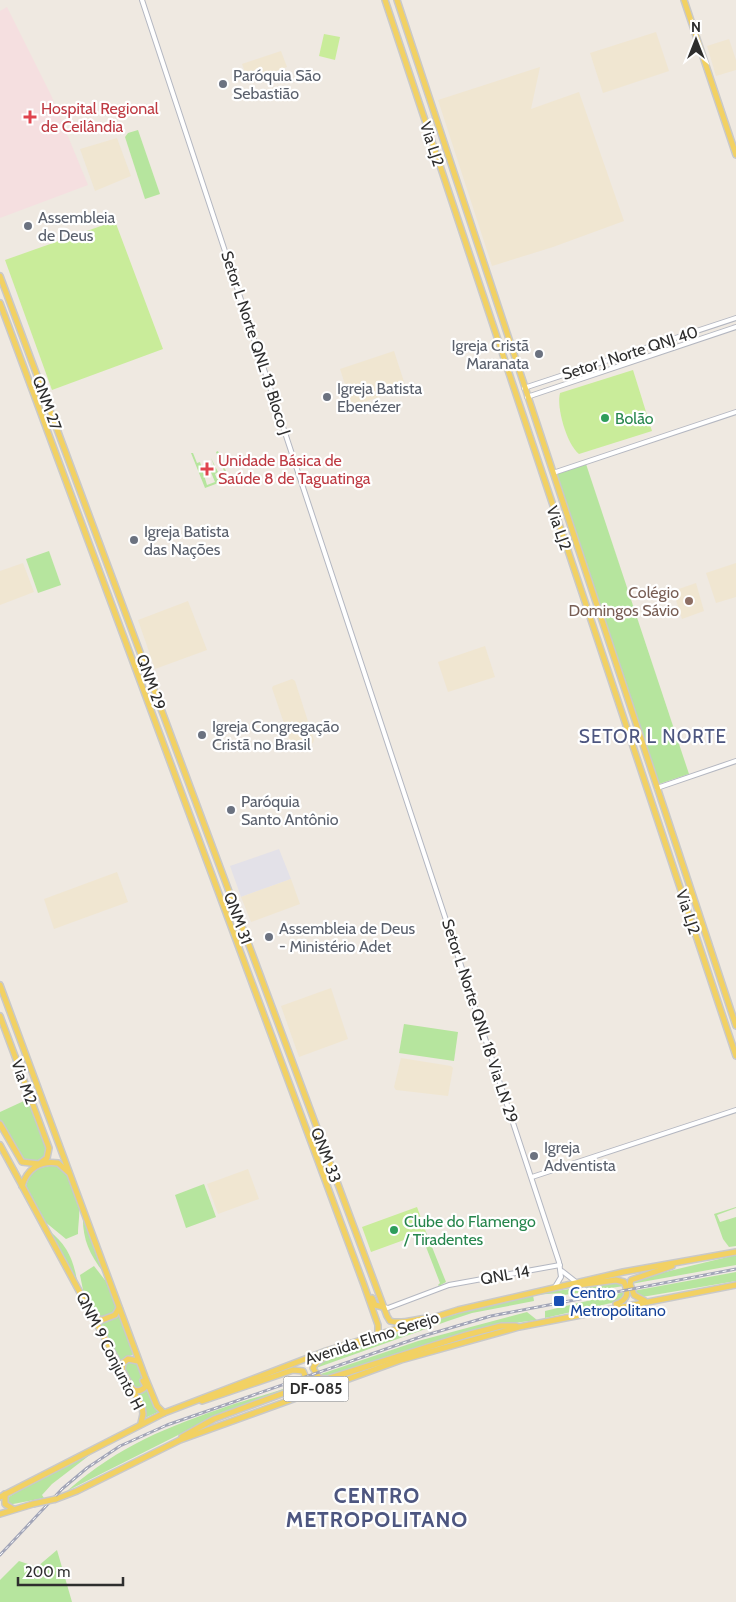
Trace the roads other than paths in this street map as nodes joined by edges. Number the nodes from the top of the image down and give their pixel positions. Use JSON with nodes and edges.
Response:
{"nodes":[{"id":1,"x":142,"y":0,"type":"edge"},
{"id":2,"x":385,"y":0,"type":"edge"},
{"id":3,"x":397,"y":0,"type":"edge"},
{"id":4,"x":684,"y":0,"type":"edge"},
{"id":5,"x":433,"y":108,"type":"junction"},
{"id":6,"x":421,"y":111,"type":"junction"},
{"id":7,"x":436,"y":117,"type":"junction"},
{"id":8,"x":424,"y":120,"type":"junction"},
{"id":9,"x":736,"y":155,"type":"edge"},
{"id":10,"x":468,"y":214,"type":"junction"},
{"id":11,"x":456,"y":216,"type":"junction"},
{"id":12,"x":470,"y":224,"type":"junction"},
{"id":13,"x":459,"y":227,"type":"junction"},
{"id":14,"x":0,"y":276,"type":"edge"},
{"id":15,"x":0,"y":298,"type":"edge"},
{"id":16,"x":8,"y":298,"type":"junction"},
{"id":17,"x":0,"y":302,"type":"edge"},
{"id":18,"x":736,"y":318,"type":"edge"},
{"id":19,"x":736,"y":326,"type":"edge"},
{"id":20,"x":684,"y":335,"type":"junction"},
{"id":21,"x":674,"y":339,"type":"junction"},
{"id":22,"x":686,"y":344,"type":"junction"},
{"id":23,"x":678,"y":347,"type":"junction"},
{"id":24,"x":570,"y":372,"type":"junction"},
{"id":25,"x":547,"y":380,"type":"junction"},
{"id":26,"x":28,"y":381,"type":"junction"},
{"id":27,"x":573,"y":381,"type":"junction"},
{"id":28,"x":524,"y":388,"type":"junction"},
{"id":29,"x":550,"y":389,"type":"junction"},
{"id":30,"x":528,"y":397,"type":"junction"},
{"id":31,"x":37,"y":405,"type":"junction"},
{"id":32,"x":48,"y":406,"type":"junction"},
{"id":33,"x":736,"y":412,"type":"edge"},
{"id":34,"x":537,"y":426,"type":"junction"},
{"id":35,"x":526,"y":429,"type":"junction"},
{"id":36,"x":58,"y":430,"type":"junction"},
{"id":37,"x":553,"y":473,"type":"junction"},
{"id":38,"x":72,"y":500,"type":"junction"},
{"id":39,"x":91,"y":521,"type":"junction"},
{"id":40,"x":95,"y":530,"type":"joint"},
{"id":41,"x":574,"y":536,"type":"junction"},
{"id":42,"x":563,"y":540,"type":"junction"},
{"id":43,"x":102,"y":582,"type":"junction"},
{"id":44,"x":123,"y":606,"type":"junction"},
{"id":45,"x":138,"y":677,"type":"junction"},
{"id":46,"x":156,"y":696,"type":"junction"},
{"id":47,"x":149,"y":707,"type":"junction"},
{"id":48,"x":634,"y":719,"type":"junction"},
{"id":49,"x":624,"y":722,"type":"junction"},
{"id":50,"x":172,"y":738,"type":"junction"},
{"id":51,"x":736,"y":761,"type":"edge"},
{"id":52,"x":397,"y":771,"type":"joint"},
{"id":53,"x":658,"y":788,"type":"junction"},
{"id":54,"x":186,"y":806,"type":"junction"},
{"id":55,"x":206,"y":831,"type":"junction"},
{"id":56,"x":679,"y":854,"type":"junction"},
{"id":57,"x":670,"y":857,"type":"junction"},
{"id":58,"x":681,"y":861,"type":"junction"},
{"id":59,"x":672,"y":864,"type":"junction"},
{"id":60,"x":212,"y":878,"type":"junction"},
{"id":61,"x":232,"y":902,"type":"junction"},
{"id":62,"x":247,"y":970,"type":"junction"},
{"id":63,"x":1,"y":990,"type":"edge"},
{"id":64,"x":266,"y":991,"type":"junction"},
{"id":65,"x":270,"y":1003,"type":"joint"},
{"id":66,"x":0,"y":1016,"type":"edge"},
{"id":67,"x":266,"y":1021,"type":"junction"},
{"id":68,"x":736,"y":1027,"type":"edge"},
{"id":69,"x":727,"y":1029,"type":"junction"},
{"id":70,"x":282,"y":1036,"type":"junction"},
{"id":71,"x":736,"y":1036,"type":"edge"},
{"id":72,"x":730,"y":1040,"type":"junction"},
{"id":73,"x":736,"y":1056,"type":"edge"},
{"id":74,"x":297,"y":1106,"type":"junction"},
{"id":75,"x":736,"y":1110,"type":"edge"},
{"id":76,"x":0,"y":1124,"type":"edge"},
{"id":77,"x":316,"y":1128,"type":"junction"},
{"id":78,"x":54,"y":1131,"type":"junction"},
{"id":79,"x":43,"y":1133,"type":"junction"},
{"id":80,"x":0,"y":1145,"type":"edge"},
{"id":81,"x":39,"y":1164,"type":"junction"},
{"id":82,"x":70,"y":1174,"type":"junction"},
{"id":83,"x":532,"y":1177,"type":"junction"},
{"id":84,"x":22,"y":1186,"type":"junction"},
{"id":85,"x":328,"y":1188,"type":"junction"},
{"id":86,"x":347,"y":1210,"type":"junction"},
{"id":87,"x":341,"y":1223,"type":"junction"},
{"id":88,"x":360,"y":1245,"type":"junction"},
{"id":89,"x":736,"y":1252,"type":"edge"},
{"id":90,"x":684,"y":1261,"type":"junction"},
{"id":91,"x":560,"y":1265,"type":"junction"},
{"id":92,"x":562,"y":1271,"type":"junction"},
{"id":93,"x":576,"y":1282,"type":"junction"},
{"id":94,"x":568,"y":1284,"type":"junction"},
{"id":95,"x":364,"y":1285,"type":"junction"},
{"id":96,"x":736,"y":1285,"type":"edge"},
{"id":97,"x":555,"y":1287,"type":"junction"},
{"id":98,"x":646,"y":1301,"type":"junction"},
{"id":99,"x":383,"y":1307,"type":"junction"},
{"id":100,"x":119,"y":1308,"type":"junction"},
{"id":101,"x":596,"y":1310,"type":"junction"},
{"id":102,"x":93,"y":1316,"type":"junction"},
{"id":103,"x":430,"y":1318,"type":"junction"},
{"id":104,"x":519,"y":1326,"type":"junction"},
{"id":105,"x":378,"y":1334,"type":"junction"},
{"id":106,"x":365,"y":1338,"type":"junction"},
{"id":107,"x":139,"y":1361,"type":"junction"},
{"id":108,"x":122,"y":1370,"type":"junction"},
{"id":109,"x":145,"y":1377,"type":"junction"},
{"id":110,"x":130,"y":1386,"type":"junction"},
{"id":111,"x":192,"y":1402,"type":"junction"},
{"id":112,"x":164,"y":1413,"type":"junction"},
{"id":113,"x":139,"y":1424,"type":"junction"},
{"id":114,"x":180,"y":1440,"type":"junction"},
{"id":115,"x":6,"y":1494,"type":"junction"},
{"id":116,"x":0,"y":1496,"type":"edge"},
{"id":117,"x":13,"y":1510,"type":"junction"},
{"id":118,"x":0,"y":1514,"type":"edge"}],
"edges":[{"from":1,"to":52,"type":"street","name":"Setor L Norte QNL 13 Bloco J"},
{"from":2,"to":6,"type":"main road","name":"Via LJ2"},
{"from":3,"to":5,"type":"main road","name":"Via LJ2"},
{"from":4,"to":9,"type":"main road"},
{"from":5,"to":6,"type":"main road"},
{"from":5,"to":7,"type":"main road","name":"Via LJ2"},
{"from":6,"to":8,"type":"main road","name":"Via LJ2"},
{"from":7,"to":8,"type":"main road"},
{"from":7,"to":10,"type":"main road","name":"Via LJ2"},
{"from":8,"to":11,"type":"main road","name":"Via LJ2"},
{"from":10,"to":11,"type":"main road"},
{"from":10,"to":12,"type":"main road","name":"Via LJ2"},
{"from":11,"to":13,"type":"main road","name":"Via LJ2"},
{"from":12,"to":13,"type":"main road"},
{"from":12,"to":28,"type":"main road","name":"Via LJ2"},
{"from":13,"to":35,"type":"main road","name":"Via LJ2"},
{"from":14,"to":16,"type":"main road","name":"QNM 27"},
{"from":15,"to":16,"type":"main road"},
{"from":16,"to":32,"type":"main road","name":"QNM 27"},
{"from":17,"to":26,"type":"main road"},
{"from":18,"to":20,"type":"street","name":"Setor J Norte QNJ 40"},
{"from":19,"to":22,"type":"street"},
{"from":20,"to":21,"type":"street","name":"Setor J Norte QNJ 40"},
{"from":20,"to":22,"type":"street"},
{"from":21,"to":23,"type":"street"},
{"from":21,"to":24,"type":"street","name":"Setor J Norte QNJ 40"},
{"from":22,"to":23,"type":"street"},
{"from":23,"to":27,"type":"street"},
{"from":24,"to":25,"type":"street","name":"Setor J Norte QNJ 40"},
{"from":24,"to":27,"type":"street"},
{"from":25,"to":28,"type":"street","name":"Setor J Norte QNJ 40"},
{"from":25,"to":29,"type":"street"},
{"from":26,"to":31,"type":"main road"},
{"from":26,"to":32,"type":"main road"},
{"from":27,"to":29,"type":"street"},
{"from":28,"to":30,"type":"main road","name":"Via LJ2"},
{"from":29,"to":30,"type":"street"},
{"from":30,"to":34,"type":"main road","name":"Via LJ2"},
{"from":31,"to":36,"type":"main road"},
{"from":31,"to":38,"type":"main road"},
{"from":32,"to":36,"type":"main road","name":"QNM 27"},
{"from":33,"to":37,"type":"street"},
{"from":34,"to":35,"type":"main road"},
{"from":34,"to":37,"type":"main road","name":"Via LJ2"},
{"from":35,"to":42,"type":"main road","name":"Via LJ2"},
{"from":36,"to":39,"type":"main road","name":"QNM 27"},
{"from":37,"to":41,"type":"main road","name":"Via LJ2"},
{"from":38,"to":39,"type":"main road"},
{"from":38,"to":43,"type":"main road"},
{"from":39,"to":40,"type":"main road","name":"QNM 27"},
{"from":40,"to":44,"type":"main road","name":"QNM 29"},
{"from":41,"to":42,"type":"main road"},
{"from":41,"to":48,"type":"main road","name":"Via LJ2"},
{"from":42,"to":49,"type":"main road","name":"Via LJ2"},
{"from":43,"to":44,"type":"main road"},
{"from":43,"to":45,"type":"main road"},
{"from":44,"to":46,"type":"main road","name":"QNM 29"},
{"from":45,"to":46,"type":"main road"},
{"from":45,"to":47,"type":"main road"},
{"from":46,"to":50,"type":"main road","name":"QNM 29"},
{"from":47,"to":50,"type":"main road"},
{"from":47,"to":54,"type":"main road"},
{"from":48,"to":49,"type":"main road"},
{"from":48,"to":53,"type":"main road","name":"Via LJ2"},
{"from":49,"to":57,"type":"main road","name":"Via LJ2"},
{"from":50,"to":55,"type":"main road","name":"QNM 29"},
{"from":51,"to":53,"type":"street"},
{"from":52,"to":83,"type":"street","name":"Setor L Norte QNL 18 Via LN 29"},
{"from":53,"to":56,"type":"main road","name":"Via LJ2"},
{"from":54,"to":55,"type":"main road"},
{"from":54,"to":60,"type":"main road"},
{"from":55,"to":61,"type":"main road","name":"QNM 31"},
{"from":56,"to":57,"type":"main road"},
{"from":56,"to":58,"type":"main road","name":"Via LJ2"},
{"from":57,"to":59,"type":"main road","name":"Via LJ2"},
{"from":58,"to":59,"type":"main road"},
{"from":58,"to":68,"type":"main road","name":"Via LJ2"},
{"from":59,"to":69,"type":"main road","name":"Via LJ2"},
{"from":60,"to":61,"type":"main road"},
{"from":60,"to":62,"type":"main road"},
{"from":61,"to":64,"type":"main road","name":"QNM 31"},
{"from":62,"to":64,"type":"main road"},
{"from":62,"to":67,"type":"main road"},
{"from":63,"to":78,"type":"main road"},
{"from":64,"to":65,"type":"main road","name":"QNM 31"},
{"from":65,"to":70,"type":"main road","name":"QNM 33"},
{"from":66,"to":79,"type":"main road","name":"Via M2"},
{"from":67,"to":70,"type":"main road"},
{"from":67,"to":74,"type":"main road"},
{"from":68,"to":69,"type":"main road"},
{"from":69,"to":72,"type":"main road","name":"Via LJ2"},
{"from":70,"to":77,"type":"main road","name":"QNM 33"},
{"from":71,"to":72,"type":"main road"},
{"from":72,"to":73,"type":"main road","name":"Via LJ2"},
{"from":74,"to":77,"type":"main road"},
{"from":74,"to":85,"type":"main road"},
{"from":75,"to":83,"type":"street"},
{"from":76,"to":81,"type":"main road"},
{"from":77,"to":86,"type":"main road","name":"QNM 33"},
{"from":78,"to":79,"type":"main road"},
{"from":78,"to":82,"type":"main road"},
{"from":79,"to":81,"type":"main road","name":"Via M2"},
{"from":80,"to":84,"type":"main road","name":"QNM 9 Conjunto H"},
{"from":81,"to":82,"type":"main road"},
{"from":81,"to":84,"type":"main road"},
{"from":82,"to":100,"type":"main road"},
{"from":83,"to":91,"type":"street","name":"Setor L Norte QNL 18 Via LN 29"},
{"from":84,"to":102,"type":"main road","name":"QNM 9 Conjunto H"},
{"from":85,"to":86,"type":"main road"},
{"from":85,"to":87,"type":"main road"},
{"from":86,"to":88,"type":"main road","name":"QNM 33"},
{"from":87,"to":88,"type":"main road"},
{"from":87,"to":95,"type":"main road"},
{"from":88,"to":99,"type":"main road","name":"QNM 33"},
{"from":89,"to":90,"type":"main road","name":"Avenida Elmo Serejo","number":"DF-085"},
{"from":90,"to":93,"type":"main road","name":"Avenida Elmo Serejo","number":"DF-085"},
{"from":90,"to":98,"type":"main road"},
{"from":91,"to":92,"type":"street","name":"Setor L Norte QNL 18 Via LN 29"},
{"from":91,"to":99,"type":"street","name":"QNL 14"},
{"from":92,"to":93,"type":"street"},
{"from":92,"to":97,"type":"street"},
{"from":93,"to":94,"type":"main road","name":"Avenida Elmo Serejo","number":"DF-085"},
{"from":94,"to":97,"type":"main road","name":"Avenida Elmo Serejo","number":"DF-085"},
{"from":94,"to":101,"type":"main road"},
{"from":95,"to":99,"type":"main road"},
{"from":95,"to":105,"type":"main road"},
{"from":96,"to":98,"type":"main road","name":"Avenida Elmo Serejo","number":"DF-085"},
{"from":97,"to":103,"type":"main road","name":"Avenida Elmo Serejo","number":"DF-085"},
{"from":98,"to":101,"type":"main road","name":"Avenida Elmo Serejo","number":"DF-085"},
{"from":99,"to":103,"type":"main road","name":"QNM 33"},
{"from":100,"to":102,"type":"main road"},
{"from":100,"to":107,"type":"main road"},
{"from":101,"to":104,"type":"main road","name":"Avenida Elmo Serejo","number":"DF-085"},
{"from":102,"to":108,"type":"main road","name":"QNM 9 Conjunto H"},
{"from":103,"to":105,"type":"main road","name":"Avenida Elmo Serejo","number":"DF-085"},
{"from":104,"to":106,"type":"main road"},
{"from":104,"to":114,"type":"main road","name":"Avenida Elmo Serejo","number":"DF-085"},
{"from":105,"to":106,"type":"main road","name":"Avenida Elmo Serejo","number":"DF-085"},
{"from":106,"to":111,"type":"main road","name":"Avenida Elmo Serejo","number":"DF-085"},
{"from":107,"to":108,"type":"main road"},
{"from":107,"to":109,"type":"main road"},
{"from":108,"to":110,"type":"main road","name":"QNM 9 Conjunto H"},
{"from":109,"to":110,"type":"main road"},
{"from":109,"to":112,"type":"main road"},
{"from":110,"to":113,"type":"main road","name":"QNM 9 Conjunto H"},
{"from":111,"to":112,"type":"main road","name":"Avenida Elmo Serejo","number":"DF-085"},
{"from":111,"to":114,"type":"main road"},
{"from":112,"to":113,"type":"main road","name":"Avenida Elmo Serejo","number":"DF-085"},
{"from":113,"to":115,"type":"main road","name":"Avenida Elmo Serejo","number":"DF-085"},
{"from":114,"to":117,"type":"main road","name":"Avenida Elmo Serejo","number":"DF-085","bridge":true},
{"from":115,"to":116,"type":"main road","name":"Avenida Elmo Serejo","number":"DF-085"},
{"from":115,"to":117,"type":"main road"},
{"from":117,"to":118,"type":"main road","name":"Avenida Elmo Serejo","number":"DF-085"}]}
